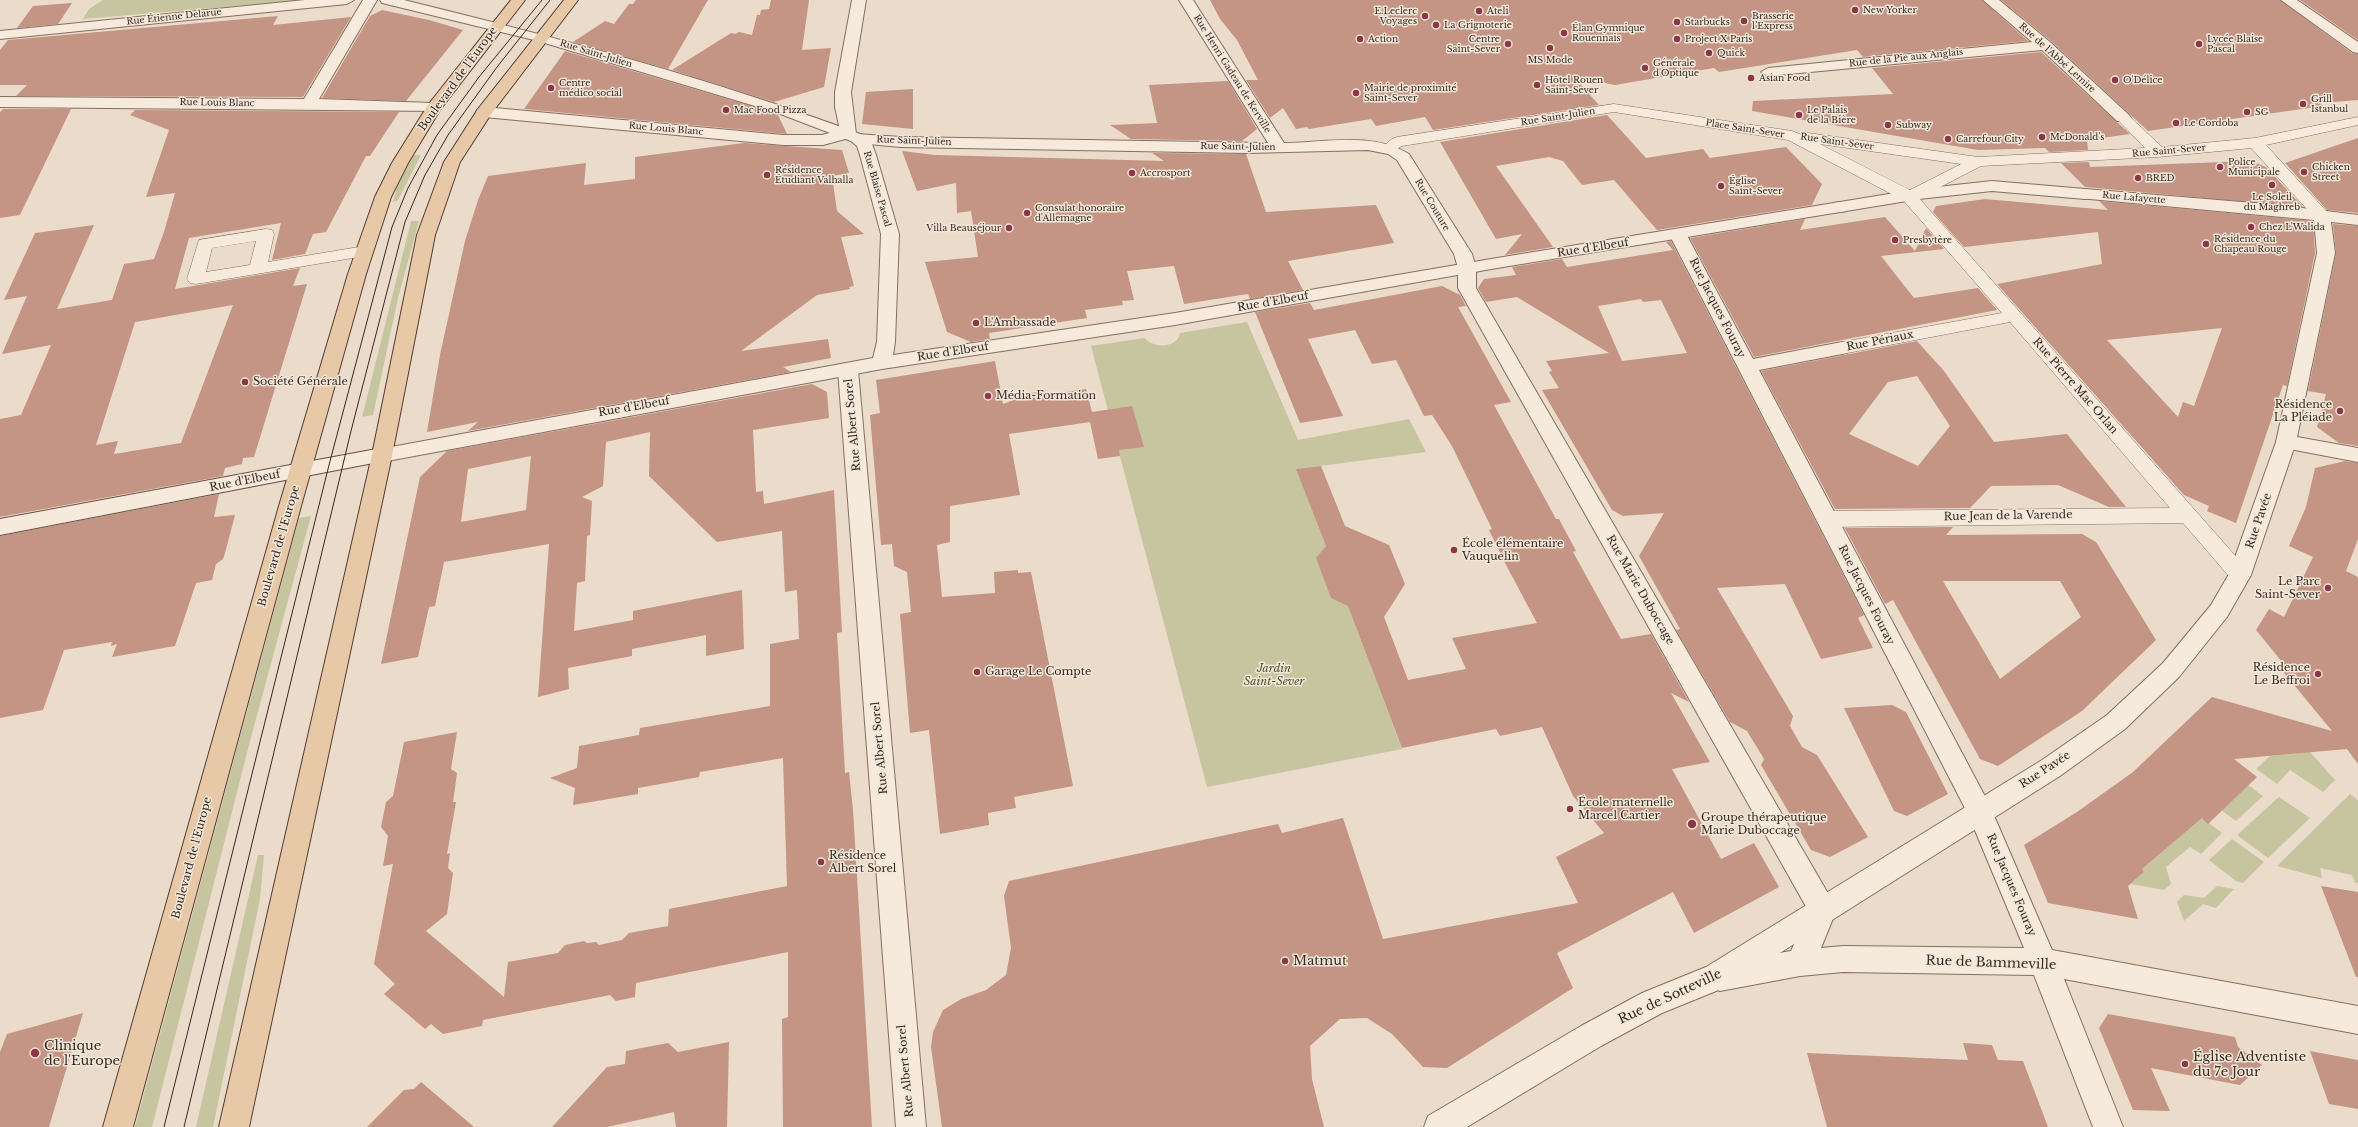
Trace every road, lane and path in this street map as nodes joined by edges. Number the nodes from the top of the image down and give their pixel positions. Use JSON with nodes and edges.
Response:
{"nodes":[{"id":1,"x":347,"y":0,"type":"edge"},
{"id":2,"x":370,"y":0,"type":"edge"},
{"id":3,"x":387,"y":0,"type":"edge"},
{"id":4,"x":518,"y":0,"type":"edge"},
{"id":5,"x":571,"y":0,"type":"edge"},
{"id":6,"x":859,"y":0,"type":"edge"},
{"id":7,"x":1186,"y":0,"type":"edge"},
{"id":8,"x":1990,"y":0,"type":"edge"},
{"id":9,"x":2288,"y":0,"type":"edge"},
{"id":10,"x":496,"y":26,"type":"junction"},
{"id":11,"x":0,"y":35,"type":"edge"},
{"id":12,"x":543,"y":38,"type":"junction"},
{"id":13,"x":2045,"y":44,"type":"junction"},
{"id":14,"x":2358,"y":49,"type":"edge"},
{"id":15,"x":1768,"y":72,"type":"dead end"},
{"id":16,"x":0,"y":102,"type":"edge"},
{"id":17,"x":309,"y":104,"type":"junction"},
{"id":18,"x":433,"y":108,"type":"junction"},
{"id":19,"x":1614,"y":108,"type":"joint"},
{"id":20,"x":484,"y":112,"type":"junction"},
{"id":21,"x":2123,"y":118,"type":"joint"},
{"id":22,"x":2358,"y":121,"type":"edge"},
{"id":23,"x":853,"y":136,"type":"junction"},
{"id":24,"x":1792,"y":136,"type":"junction"},
{"id":25,"x":2255,"y":143,"type":"junction"},
{"id":26,"x":1278,"y":147,"type":"junction"},
{"id":27,"x":1389,"y":148,"type":"junction"},
{"id":28,"x":2158,"y":152,"type":"junction"},
{"id":29,"x":1978,"y":162,"type":"junction"},
{"id":30,"x":1910,"y":197,"type":"junction"},
{"id":31,"x":2322,"y":216,"type":"junction"},
{"id":32,"x":2358,"y":220,"type":"edge"},
{"id":33,"x":1678,"y":234,"type":"junction"},
{"id":34,"x":365,"y":251,"type":"junction"},
{"id":35,"x":258,"y":268,"type":"dead end"},
{"id":36,"x":1467,"y":268,"type":"junction"},
{"id":37,"x":2014,"y":316,"type":"junction"},
{"id":38,"x":1842,"y":348,"type":"joint"},
{"id":39,"x":882,"y":363,"type":"junction"},
{"id":40,"x":1747,"y":366,"type":"junction"},
{"id":41,"x":848,"y":370,"type":"junction"},
{"id":42,"x":2286,"y":442,"type":"junction"},
{"id":43,"x":382,"y":455,"type":"junction"},
{"id":44,"x":2358,"y":455,"type":"edge"},
{"id":45,"x":301,"y":470,"type":"junction"},
{"id":46,"x":2188,"y":515,"type":"junction"},
{"id":47,"x":1827,"y":519,"type":"junction"},
{"id":48,"x":0,"y":527,"type":"edge"},
{"id":49,"x":2240,"y":575,"type":"junction"},
{"id":50,"x":1980,"y":812,"type":"junction"},
{"id":51,"x":1823,"y":911,"type":"junction"},
{"id":52,"x":2044,"y":962,"type":"junction"},
{"id":53,"x":1800,"y":963,"type":"junction"},
{"id":54,"x":1716,"y":977,"type":"junction"},
{"id":55,"x":2358,"y":1020,"type":"edge"},
{"id":56,"x":118,"y":1127,"type":"edge"},
{"id":57,"x":234,"y":1127,"type":"edge"},
{"id":58,"x":911,"y":1127,"type":"edge"},
{"id":59,"x":1438,"y":1127,"type":"edge"},
{"id":60,"x":2108,"y":1127,"type":"edge"}],
"edges":[{"from":1,"to":11,"type":"street","name":"Rue Étienne Delarue"},
{"from":2,"to":17,"type":"street"},
{"from":3,"to":10,"type":"street","name":"Rue Saint-Julien"},
{"from":4,"to":10,"type":"main road","name":"Boulevard de l'Europe"},
{"from":5,"to":12,"type":"main road"},
{"from":6,"to":23,"type":"street","name":"Rue Blaise Pascal"},
{"from":7,"to":26,"type":"street","name":"Rue Henri Gadeau de Kerville"},
{"from":8,"to":13,"type":"street","name":"Rue de l'Abbé Lemire"},
{"from":9,"to":14,"type":"street"},
{"from":10,"to":12,"type":"street","name":"Rue Saint-Julien"},
{"from":10,"to":18,"type":"main road","name":"Boulevard de l'Europe"},
{"from":12,"to":20,"type":"main road"},
{"from":12,"to":23,"type":"street","name":"Rue Saint-Julien"},
{"from":13,"to":15,"type":"street","name":"Rue de la Pie aux Anglais"},
{"from":13,"to":21,"type":"street","name":"Rue de l'Abbé Lemire"},
{"from":16,"to":17,"type":"street","name":"Rue Louis Blanc"},
{"from":17,"to":18,"type":"street","name":"Rue Louis Blanc"},
{"from":18,"to":34,"type":"main road","name":"Boulevard de l'Europe"},
{"from":19,"to":24,"type":"street","name":"Place Saint-Sever"},
{"from":19,"to":27,"type":"street","name":"Rue Saint-Julien"},
{"from":20,"to":23,"type":"street","name":"Rue Louis Blanc"},
{"from":20,"to":43,"type":"main road"},
{"from":21,"to":28,"type":"street"},
{"from":22,"to":25,"type":"street","name":"Rue Saint-Sever"},
{"from":23,"to":26,"type":"street","name":"Rue Saint-Julien"},
{"from":23,"to":39,"type":"street","name":"Rue Blaise Pascal"},
{"from":24,"to":29,"type":"street","name":"Rue Saint-Sever"},
{"from":24,"to":30,"type":"street","name":"Place Saint-Sever"},
{"from":25,"to":28,"type":"street","name":"Rue Saint-Sever"},
{"from":25,"to":31,"type":"street"},
{"from":26,"to":27,"type":"street","name":"Rue Saint-Julien"},
{"from":27,"to":36,"type":"street","name":"Rue Couture"},
{"from":28,"to":29,"type":"street","name":"Rue Saint-Sever"},
{"from":29,"to":30,"type":"street","name":"Rue Saint-Sever"},
{"from":30,"to":31,"type":"street","name":"Rue Lafayette"},
{"from":30,"to":33,"type":"street","name":"Rue d'Elbeuf"},
{"from":30,"to":37,"type":"street","name":"Rue Pierre Mac Orlan"},
{"from":31,"to":32,"type":"street","name":"Rue Lafayette"},
{"from":31,"to":42,"type":"street","name":"Rue Pavée"},
{"from":33,"to":36,"type":"street","name":"Rue d'Elbeuf"},
{"from":33,"to":40,"type":"street","name":"Rue Jacques Fouray"},
{"from":34,"to":35,"type":"street"},
{"from":34,"to":45,"type":"main road","name":"Boulevard de l'Europe"},
{"from":36,"to":39,"type":"street","name":"Rue d'Elbeuf"},
{"from":36,"to":51,"type":"street","name":"Rue Marie Duboccage"},
{"from":37,"to":38,"type":"street","name":"Rue Périaux"},
{"from":37,"to":46,"type":"street","name":"Rue Pierre Mac Orlan"},
{"from":38,"to":40,"type":"street","name":"Rue Périaux"},
{"from":39,"to":41,"type":"street","name":"Rue d'Elbeuf"},
{"from":40,"to":47,"type":"street","name":"Rue Jacques Fouray"},
{"from":41,"to":43,"type":"street","name":"Rue d'Elbeuf"},
{"from":41,"to":58,"type":"street","name":"Rue Albert Sorel"},
{"from":42,"to":44,"type":"street"},
{"from":42,"to":49,"type":"street","name":"Rue Pavée"},
{"from":43,"to":45,"type":"street","name":"Rue d'Elbeuf"},
{"from":43,"to":57,"type":"main road"},
{"from":45,"to":48,"type":"street","name":"Rue d'Elbeuf"},
{"from":45,"to":56,"type":"main road","name":"Boulevard de l'Europe"},
{"from":46,"to":47,"type":"street","name":"Rue Jean de la Varende"},
{"from":46,"to":49,"type":"street","name":"Rue Pierre Mac Orlan"},
{"from":47,"to":50,"type":"street","name":"Rue Jacques Fouray"},
{"from":49,"to":50,"type":"street","name":"Rue Pavée"},
{"from":50,"to":51,"type":"street","name":"Rue de Sotteville"},
{"from":50,"to":52,"type":"street","name":"Rue Jacques Fouray"},
{"from":51,"to":53,"type":"street"},
{"from":51,"to":54,"type":"street","name":"Rue de Sotteville"},
{"from":52,"to":53,"type":"street","name":"Rue de Bammeville"},
{"from":52,"to":55,"type":"street","name":"Rue de Bammeville"},
{"from":52,"to":60,"type":"street","name":"Rue Jacques Fouray"},
{"from":53,"to":54,"type":"street","name":"Rue de Bammeville"},
{"from":54,"to":59,"type":"street","name":"Rue de Sotteville"}]}
